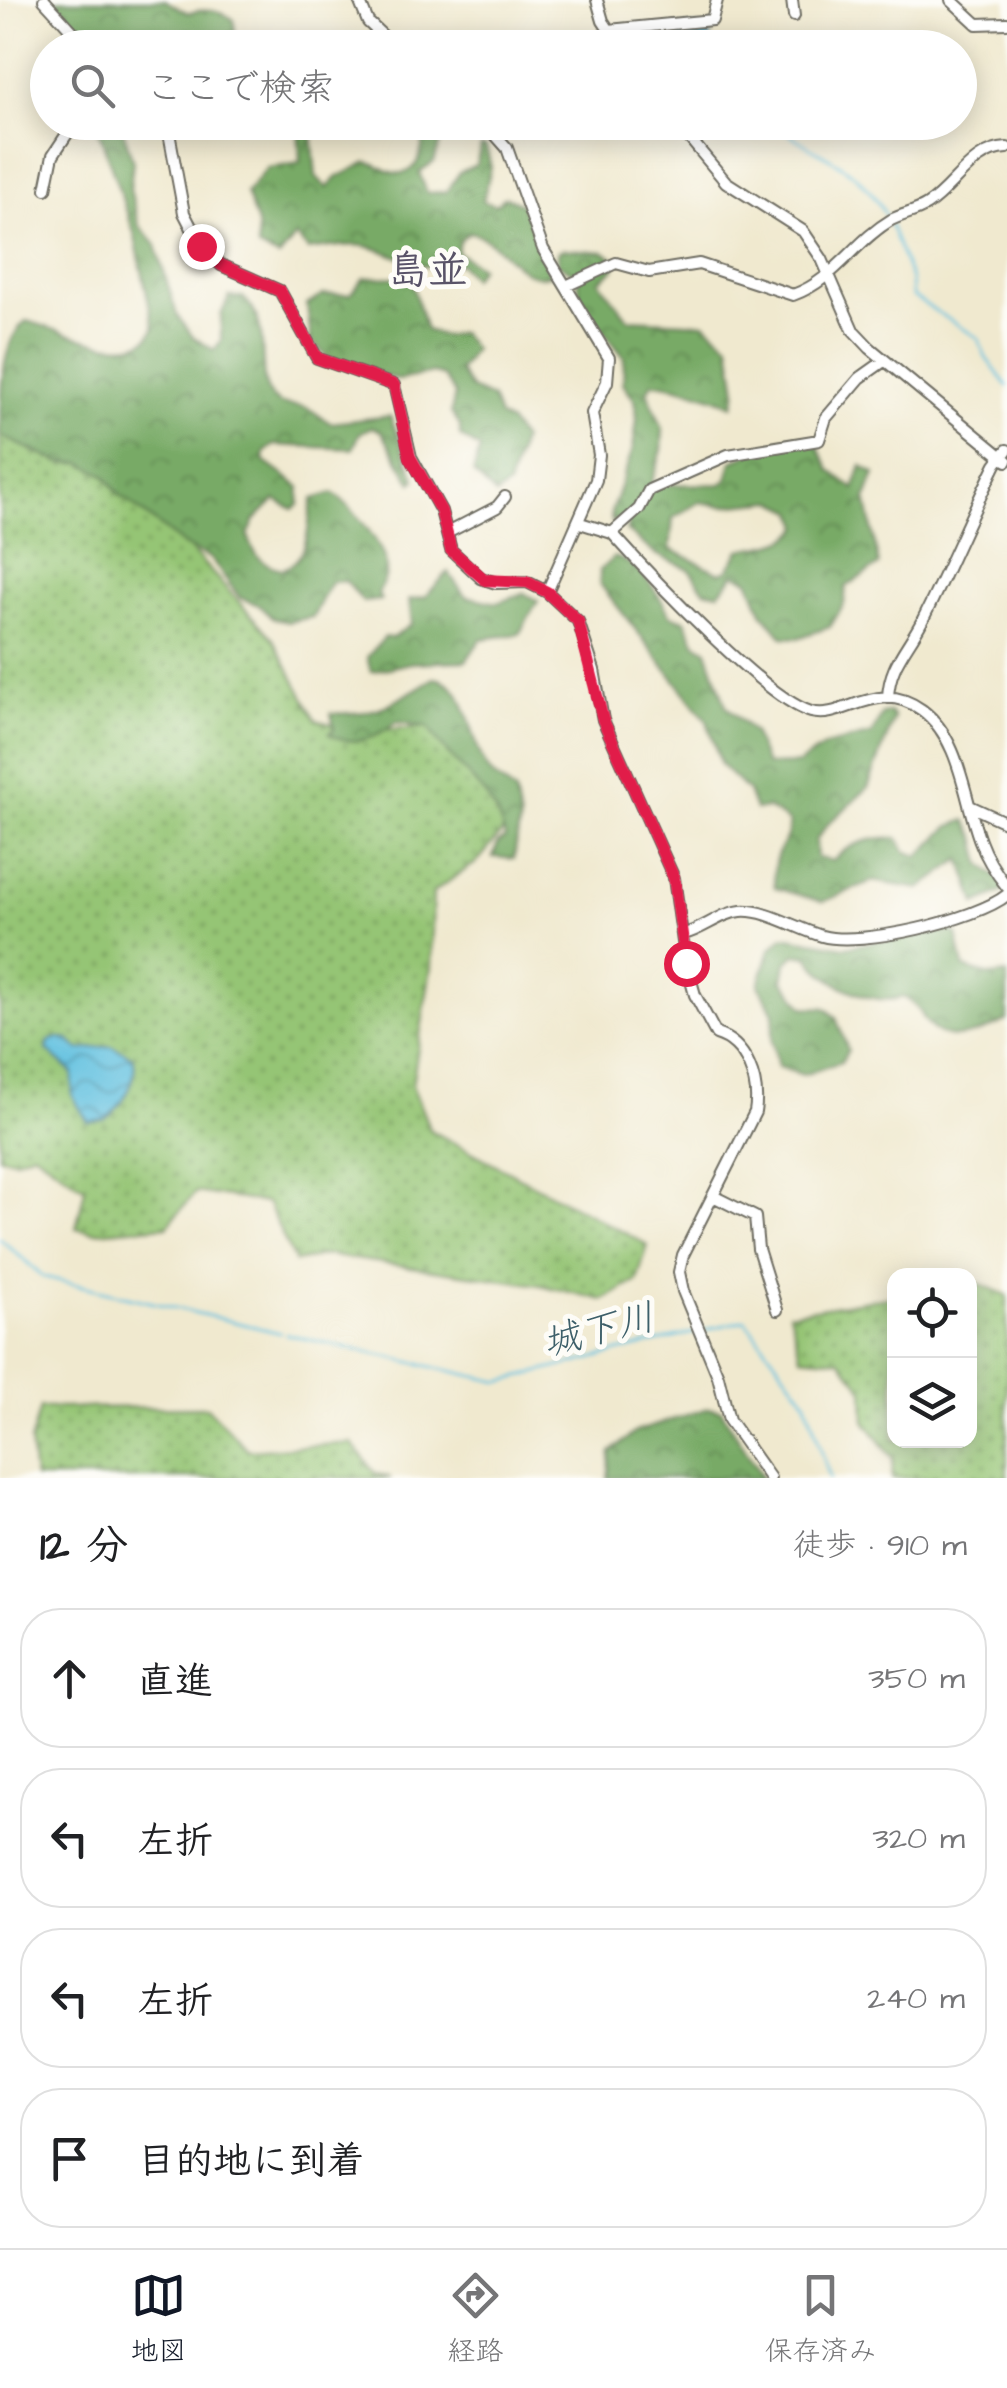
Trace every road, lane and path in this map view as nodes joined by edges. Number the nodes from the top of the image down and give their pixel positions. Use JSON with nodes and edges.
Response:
{"nodes":[{"id":1,"x":44,"y":0,"type":"edge"},
{"id":2,"x":359,"y":0,"type":"edge"},
{"id":3,"x":597,"y":0,"type":"edge"},
{"id":4,"x":716,"y":0,"type":"edge"},
{"id":5,"x":792,"y":0,"type":"edge"},
{"id":6,"x":952,"y":0,"type":"edge"},
{"id":7,"x":794,"y":16,"type":"dead end"},
{"id":8,"x":1007,"y":23,"type":"edge"},
{"id":9,"x":72,"y":30,"type":"edge"},
{"id":10,"x":377,"y":30,"type":"edge"},
{"id":11,"x":608,"y":30,"type":"joint"},
{"id":12,"x":63,"y":140,"type":"edge"},
{"id":13,"x":170,"y":140,"type":"edge"},
{"id":14,"x":500,"y":140,"type":"edge"},
{"id":15,"x":691,"y":140,"type":"edge"},
{"id":16,"x":1007,"y":148,"type":"edge"},
{"id":17,"x":46,"y":189,"type":"dead end"},
{"id":18,"x":830,"y":276,"type":"junction"},
{"id":19,"x":566,"y":286,"type":"junction"},
{"id":20,"x":884,"y":361,"type":"junction"},
{"id":21,"x":1005,"y":456,"type":"edge"},
{"id":22,"x":505,"y":497,"type":"dead end"},
{"id":23,"x":580,"y":523,"type":"junction"},
{"id":24,"x":612,"y":533,"type":"junction"},
{"id":25,"x":447,"y":534,"type":"junction"},
{"id":26,"x":547,"y":592,"type":"junction"},
{"id":27,"x":888,"y":698,"type":"junction"},
{"id":28,"x":970,"y":806,"type":"junction"},
{"id":29,"x":1007,"y":823,"type":"edge"},
{"id":30,"x":1007,"y":891,"type":"edge"},
{"id":31,"x":684,"y":934,"type":"junction"},
{"id":32,"x":713,"y":1196,"type":"junction"},
{"id":33,"x":777,"y":1310,"type":"dead end"},
{"id":34,"x":770,"y":1478,"type":"edge"}],
"edges":[{"from":1,"to":9,"type":"street"},
{"from":2,"to":10,"type":"street"},
{"from":3,"to":11,"type":"street"},
{"from":4,"to":11,"type":"street"},
{"from":5,"to":7,"type":"street"},
{"from":6,"to":8,"type":"street"},
{"from":12,"to":17,"type":"street"},
{"from":13,"to":25,"type":"street"},
{"from":14,"to":19,"type":"street"},
{"from":15,"to":18,"type":"street"},
{"from":16,"to":18,"type":"street"},
{"from":18,"to":19,"type":"street"},
{"from":18,"to":20,"type":"street"},
{"from":19,"to":23,"type":"street"},
{"from":20,"to":21,"type":"street"},
{"from":20,"to":24,"type":"street"},
{"from":21,"to":27,"type":"street"},
{"from":22,"to":25,"type":"street"},
{"from":23,"to":24,"type":"street"},
{"from":23,"to":26,"type":"street"},
{"from":24,"to":27,"type":"street"},
{"from":25,"to":26,"type":"street"},
{"from":26,"to":31,"type":"street"},
{"from":27,"to":28,"type":"street"},
{"from":28,"to":29,"type":"street"},
{"from":28,"to":30,"type":"street"},
{"from":30,"to":31,"type":"street"},
{"from":31,"to":32,"type":"street"},
{"from":32,"to":33,"type":"street"},
{"from":32,"to":34,"type":"street"}]}
